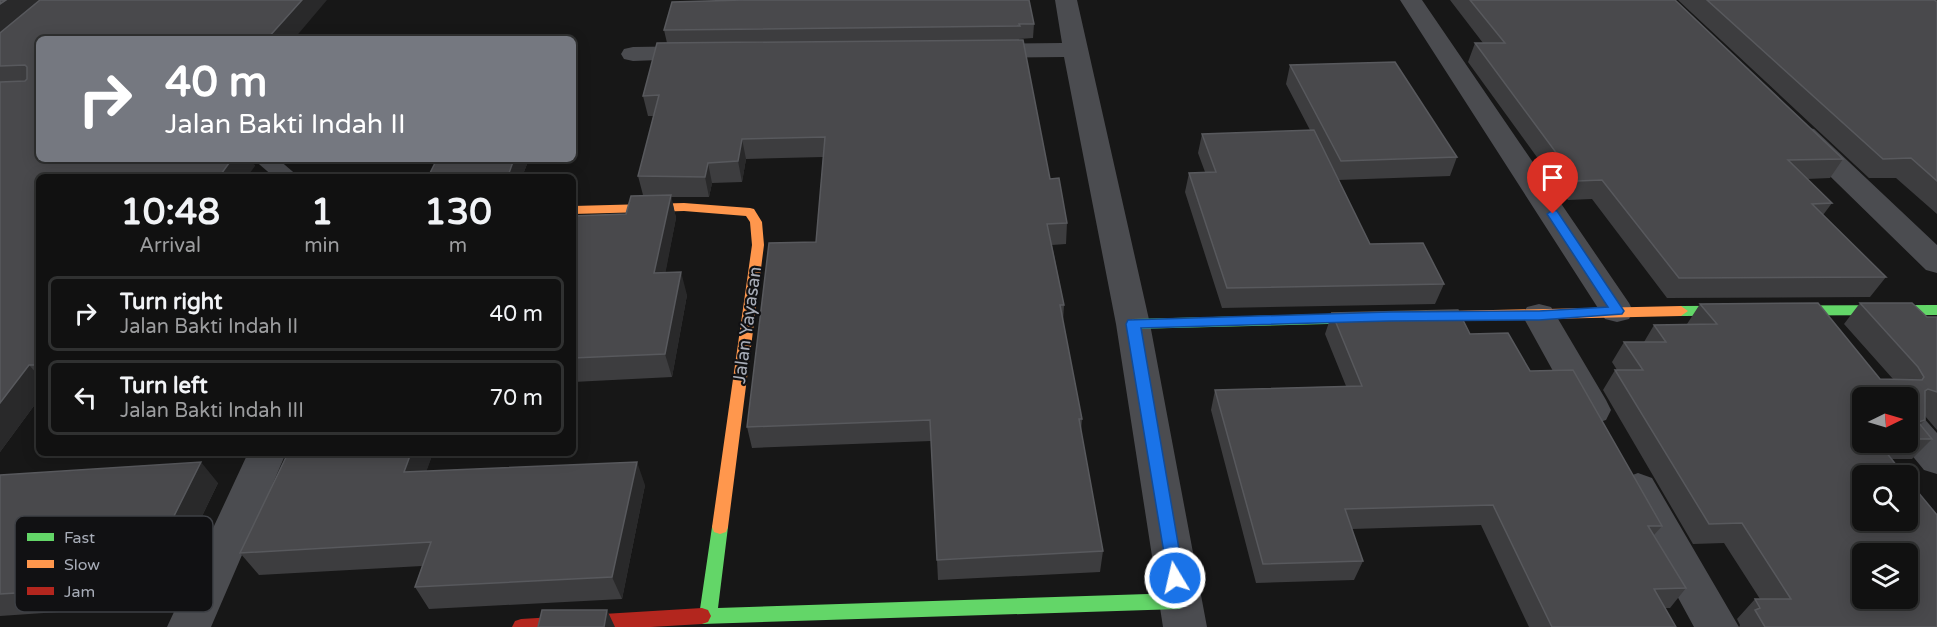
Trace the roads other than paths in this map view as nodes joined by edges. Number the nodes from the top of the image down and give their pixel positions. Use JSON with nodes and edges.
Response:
{"nodes":[{"id":1,"x":1066,"y":0,"type":"edge"},
{"id":2,"x":1411,"y":0,"type":"edge"},
{"id":3,"x":1075,"y":50,"type":"junction"},
{"id":4,"x":955,"y":51,"type":"edge"},
{"id":5,"x":729,"y":53,"type":"edge"},
{"id":6,"x":633,"y":54,"type":"dead end"},
{"id":7,"x":1784,"y":116,"type":"edge"},
{"id":8,"x":268,"y":162,"type":"edge"},
{"id":9,"x":284,"y":174,"type":"edge"},
{"id":10,"x":576,"y":210,"type":"edge"},
{"id":11,"x":1937,"y":263,"type":"edge"},
{"id":12,"x":1937,"y":310,"type":"edge"},
{"id":13,"x":1617,"y":311,"type":"junction"},
{"id":14,"x":1812,"y":312,"type":"junction"},
{"id":15,"x":1539,"y":315,"type":"junction"},
{"id":16,"x":1133,"y":324,"type":"junction"},
{"id":17,"x":1834,"y":338,"type":"edge"},
{"id":18,"x":1918,"y":437,"type":"edge"},
{"id":19,"x":266,"y":456,"type":"edge"},
{"id":20,"x":1937,"y":459,"type":"edge"},
{"id":21,"x":213,"y":573,"type":"edge"},
{"id":22,"x":196,"y":612,"type":"edge"},
{"id":23,"x":1182,"y":614,"type":"edge"},
{"id":24,"x":708,"y":616,"type":"junction"},
{"id":25,"x":189,"y":627,"type":"edge"},
{"id":26,"x":521,"y":627,"type":"edge"},
{"id":27,"x":1717,"y":627,"type":"edge"}],
"edges":[{"from":1,"to":3,"type":"street"},
{"from":2,"to":13,"type":"street"},
{"from":3,"to":4,"type":"street"},
{"from":3,"to":16,"type":"street"},
{"from":5,"to":6,"type":"street"},
{"from":7,"to":11,"type":"street"},
{"from":8,"to":9,"type":"lane"},
{"from":10,"to":24,"type":"street","name":"Jalan Yayasan"},
{"from":12,"to":14,"type":"street"},
{"from":13,"to":14,"type":"street"},
{"from":13,"to":15,"type":"street"},
{"from":14,"to":17,"type":"street"},
{"from":15,"to":16,"type":"street"},
{"from":15,"to":27,"type":"street"},
{"from":16,"to":23,"type":"street"},
{"from":18,"to":20,"type":"street"},
{"from":19,"to":21,"type":"street"},
{"from":22,"to":25,"type":"street"},
{"from":23,"to":24,"type":"street"},
{"from":24,"to":26,"type":"street"}]}
